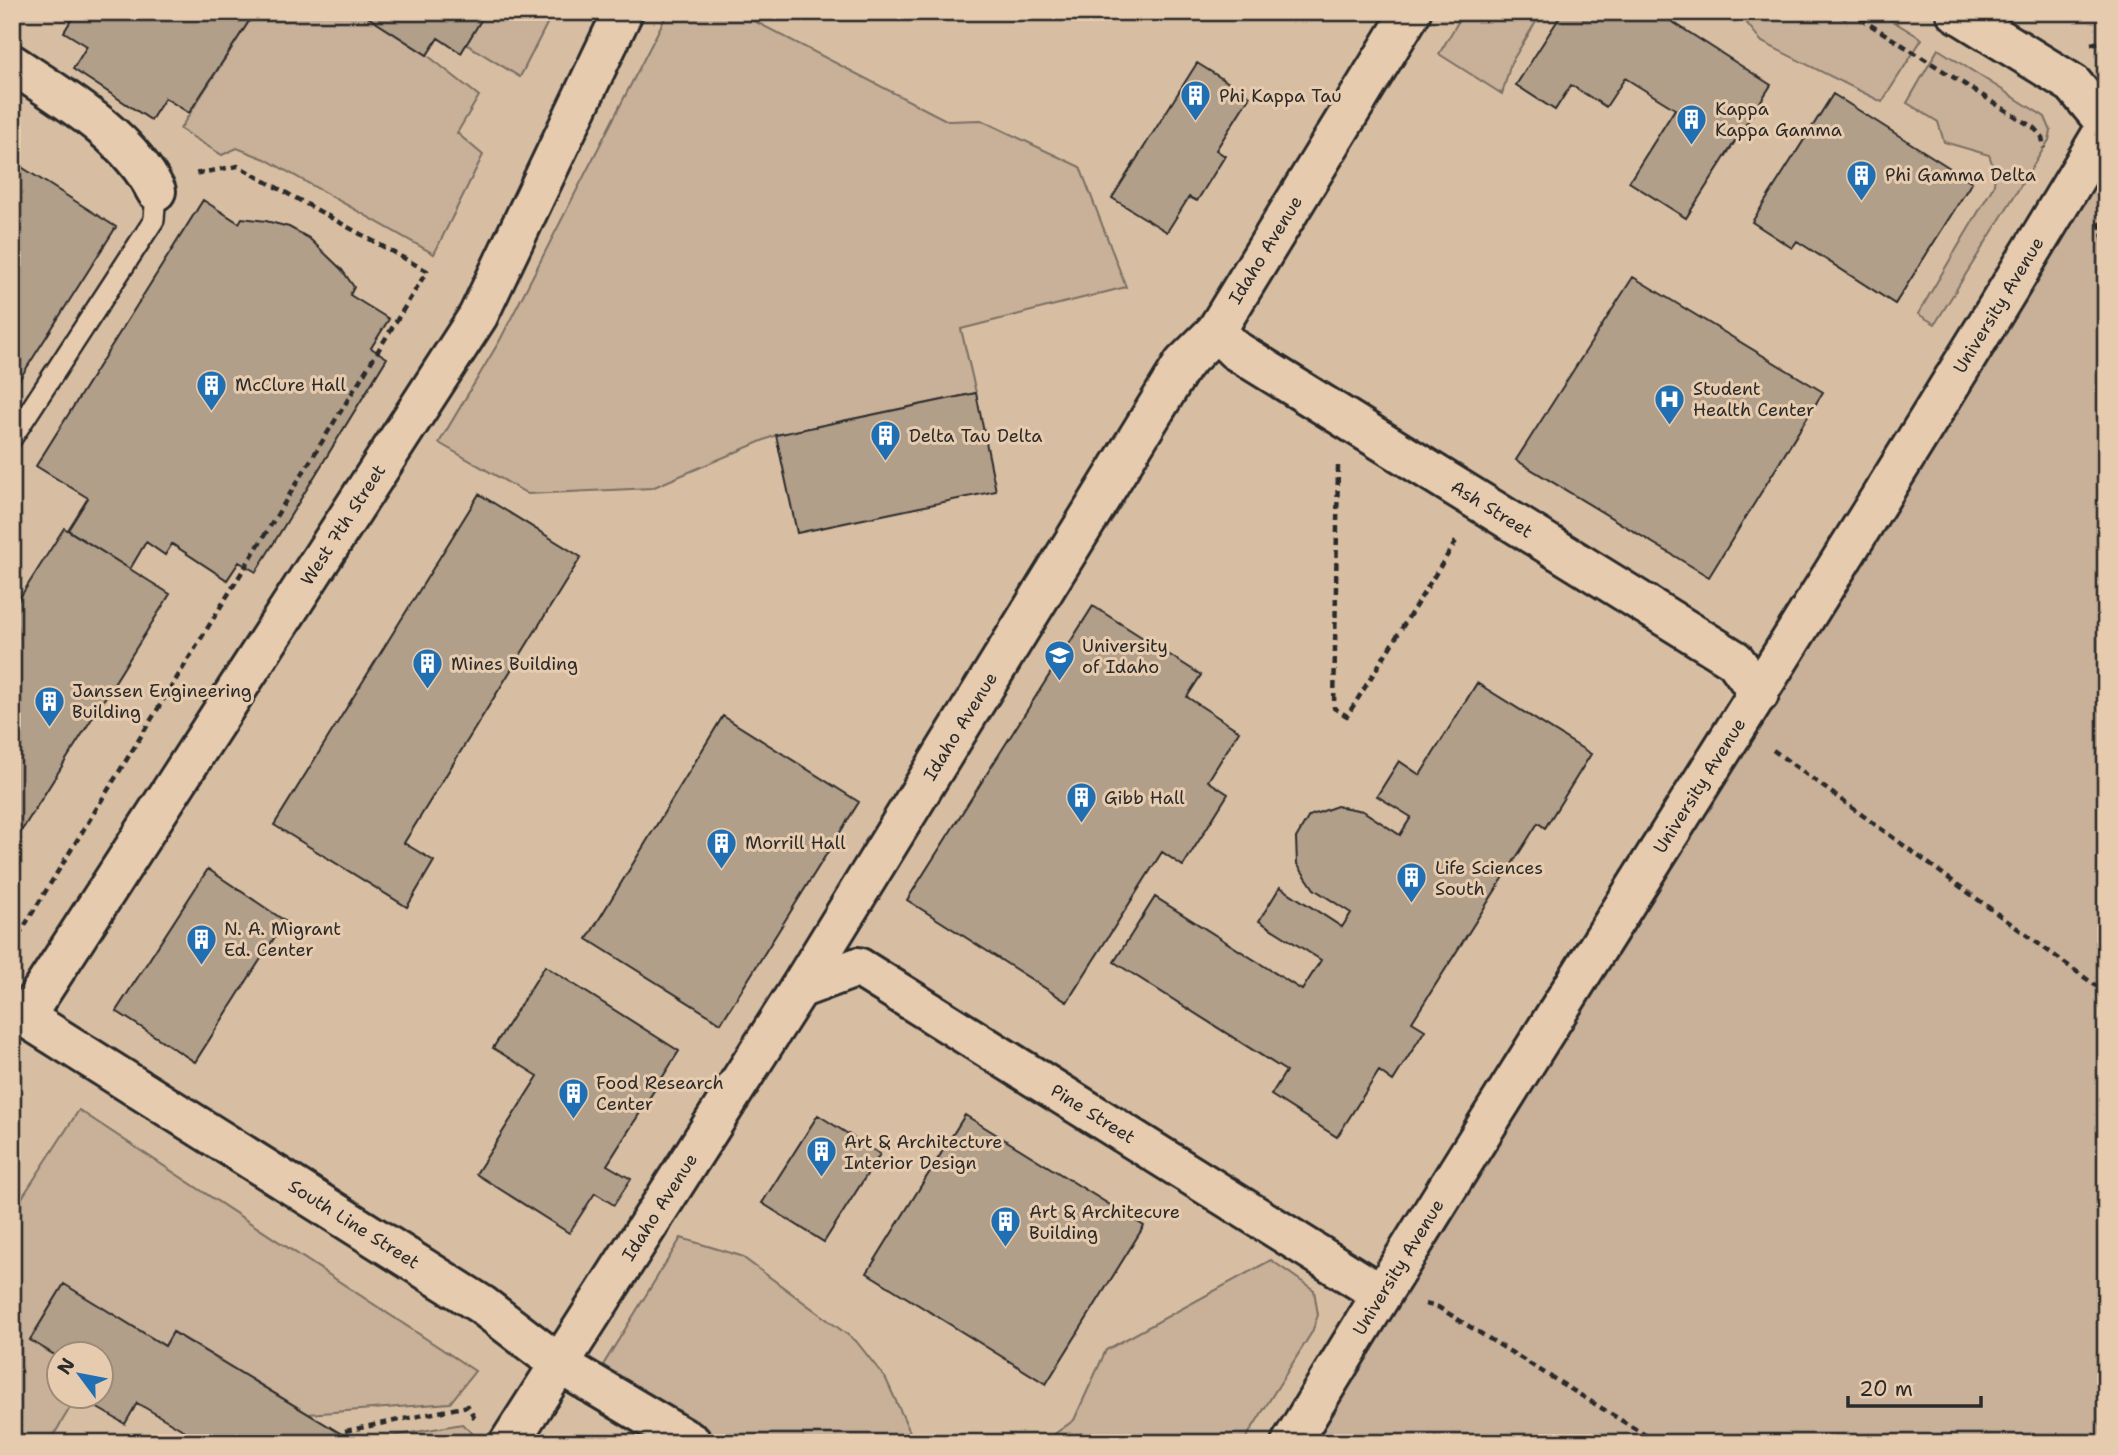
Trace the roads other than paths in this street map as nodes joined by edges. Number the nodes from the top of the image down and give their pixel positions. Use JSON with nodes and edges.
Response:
{"nodes":[{"id":1,"x":623,"y":12,"type":"edge"},
{"id":2,"x":1411,"y":12,"type":"edge"},
{"id":3,"x":1956,"y":12,"type":"edge"},
{"id":4,"x":12,"y":64,"type":"edge"},
{"id":5,"x":2106,"y":126,"type":"edge"},
{"id":6,"x":156,"y":191,"type":"joint"},
{"id":7,"x":1216,"y":331,"type":"junction"},
{"id":8,"x":12,"y":438,"type":"edge"},
{"id":9,"x":1749,"y":709,"type":"junction"},
{"id":10,"x":799,"y":989,"type":"junction"},
{"id":11,"x":19,"y":1013,"type":"edge"},
{"id":12,"x":1381,"y":1294,"type":"junction"},
{"id":13,"x":559,"y":1364,"type":"junction"},
{"id":14,"x":493,"y":1433,"type":"edge"},
{"id":15,"x":692,"y":1443,"type":"edge"},
{"id":16,"x":1291,"y":1443,"type":"edge"}],
"edges":[{"from":1,"to":11,"type":"street","name":"West 7th Street"},
{"from":2,"to":7,"type":"street","name":"Idaho Avenue"},
{"from":3,"to":5,"type":"street"},
{"from":4,"to":6,"type":"street"},
{"from":5,"to":9,"type":"street","name":"University Avenue"},
{"from":6,"to":8,"type":"lane"},
{"from":7,"to":9,"type":"street","name":"Ash Street"},
{"from":7,"to":10,"type":"street","name":"Idaho Avenue"},
{"from":9,"to":12,"type":"street","name":"University Avenue"},
{"from":10,"to":12,"type":"street","name":"Pine Street"},
{"from":10,"to":13,"type":"street","name":"Idaho Avenue"},
{"from":11,"to":13,"type":"street","name":"South Line Street"},
{"from":12,"to":16,"type":"street","name":"University Avenue"},
{"from":13,"to":14,"type":"street","name":"Idaho Avenue"},
{"from":13,"to":15,"type":"street","name":"South Line Street"}]}
